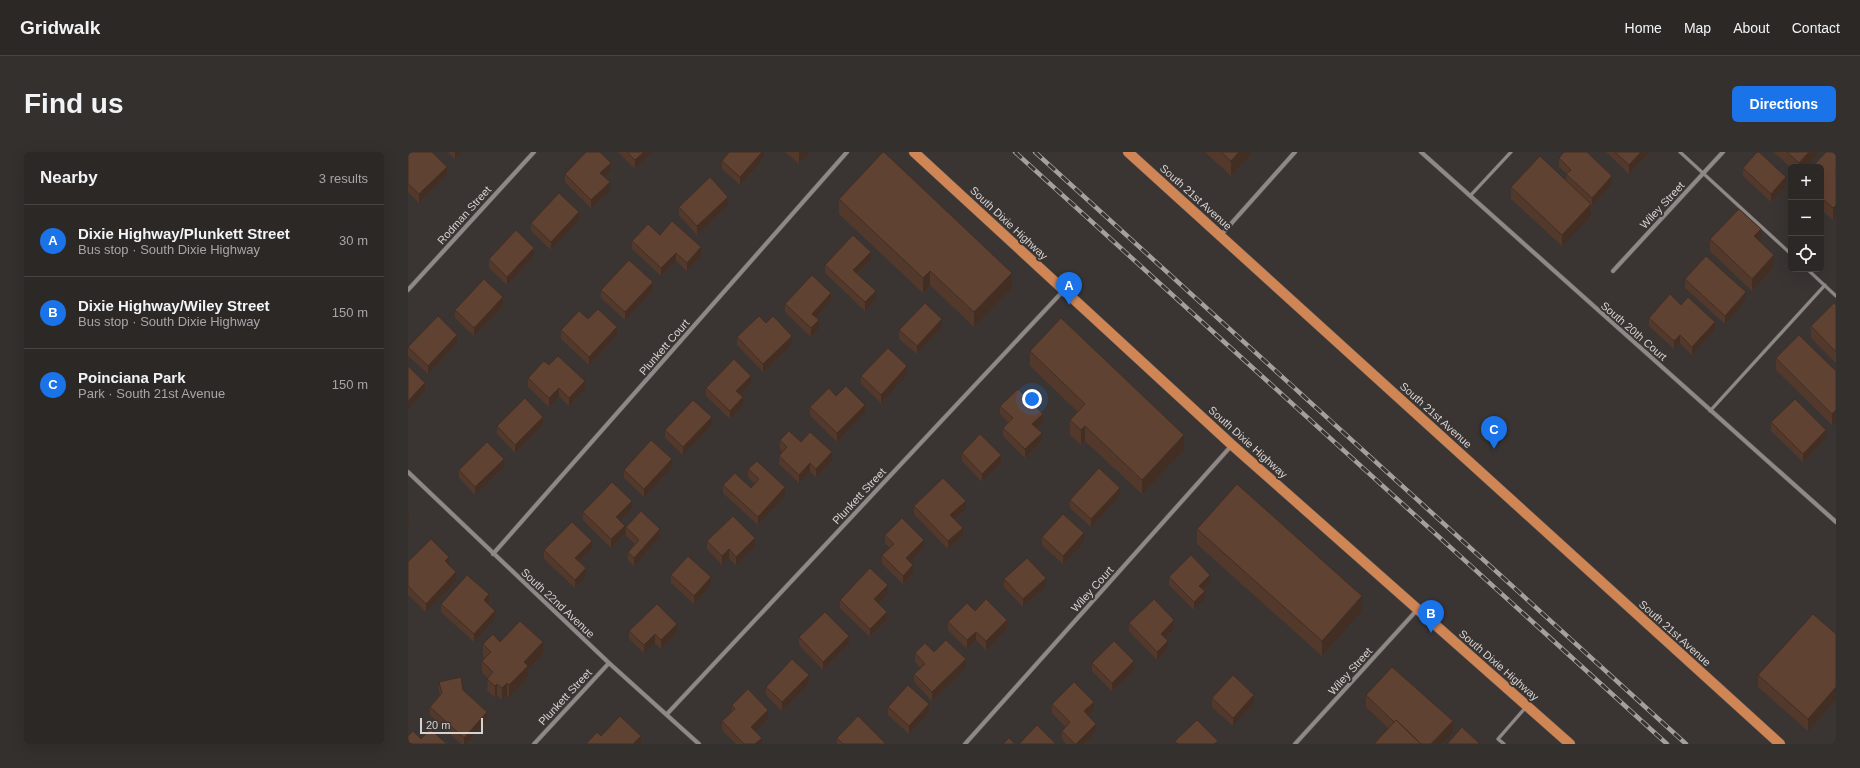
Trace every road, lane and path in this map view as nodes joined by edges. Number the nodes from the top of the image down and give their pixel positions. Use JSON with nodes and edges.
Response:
{"nodes":[{"id":1,"x":534,"y":152,"type":"edge"},
{"id":2,"x":848,"y":152,"type":"edge"},
{"id":3,"x":914,"y":152,"type":"edge"},
{"id":4,"x":1128,"y":152,"type":"edge"},
{"id":5,"x":1295,"y":152,"type":"edge"},
{"id":6,"x":1421,"y":152,"type":"edge"},
{"id":7,"x":1511,"y":152,"type":"edge"},
{"id":8,"x":1680,"y":152,"type":"edge"},
{"id":9,"x":1723,"y":152,"type":"edge"},
{"id":10,"x":1703,"y":174,"type":"junction"},
{"id":11,"x":1470,"y":196,"type":"junction"},
{"id":12,"x":1220,"y":236,"type":"junction"},
{"id":13,"x":1788,"y":251,"type":"edge"},
{"id":14,"x":1613,"y":270,"type":"dead end"},
{"id":15,"x":1810,"y":272,"type":"edge"},
{"id":16,"x":1825,"y":286,"type":"junction"},
{"id":17,"x":408,"y":290,"type":"edge"},
{"id":18,"x":1064,"y":290,"type":"junction"},
{"id":19,"x":1836,"y":296,"type":"edge"},
{"id":20,"x":1710,"y":411,"type":"junction"},
{"id":21,"x":1232,"y":445,"type":"junction"},
{"id":22,"x":408,"y":472,"type":"edge"},
{"id":23,"x":1836,"y":522,"type":"edge"},
{"id":24,"x":493,"y":554,"type":"junction"},
{"id":25,"x":1418,"y":609,"type":"junction"},
{"id":26,"x":609,"y":663,"type":"junction"},
{"id":27,"x":1527,"y":706,"type":"junction"},
{"id":28,"x":667,"y":714,"type":"junction"},
{"id":29,"x":534,"y":744,"type":"edge"},
{"id":30,"x":699,"y":744,"type":"edge"},
{"id":31,"x":965,"y":744,"type":"edge"},
{"id":32,"x":1295,"y":744,"type":"edge"},
{"id":33,"x":1504,"y":744,"type":"edge"},
{"id":34,"x":1570,"y":744,"type":"edge"},
{"id":35,"x":1780,"y":744,"type":"edge"}],
"edges":[{"from":1,"to":17,"type":"street","name":"Rodman Street"},
{"from":2,"to":24,"type":"street","name":"Plunkett Court"},
{"from":3,"to":18,"type":"main road","name":"South Dixie Highway"},
{"from":4,"to":12,"type":"main road","name":"South 21st Avenue"},
{"from":5,"to":12,"type":"street"},
{"from":6,"to":11,"type":"street","name":"South 20th Court"},
{"from":7,"to":11,"type":"lane"},
{"from":8,"to":10,"type":"lane"},
{"from":9,"to":10,"type":"street","name":"Wiley Street"},
{"from":10,"to":13,"type":"lane"},
{"from":10,"to":14,"type":"street","name":"Wiley Street"},
{"from":11,"to":20,"type":"street","name":"South 20th Court"},
{"from":12,"to":35,"type":"main road","name":"South 21st Avenue"},
{"from":15,"to":16,"type":"lane"},
{"from":16,"to":19,"type":"lane"},
{"from":16,"to":20,"type":"lane"},
{"from":18,"to":21,"type":"main road","name":"South Dixie Highway"},
{"from":18,"to":28,"type":"street","name":"Plunkett Street"},
{"from":20,"to":23,"type":"street","name":"South 20th Court"},
{"from":21,"to":25,"type":"main road","name":"South Dixie Highway"},
{"from":21,"to":31,"type":"street","name":"Wiley Court"},
{"from":22,"to":24,"type":"street","name":"South 22nd Avenue"},
{"from":24,"to":26,"type":"street","name":"South 22nd Avenue"},
{"from":25,"to":27,"type":"main road","name":"South Dixie Highway"},
{"from":25,"to":32,"type":"street","name":"Wiley Street"},
{"from":26,"to":28,"type":"street","name":"South 22nd Avenue"},
{"from":26,"to":29,"type":"street","name":"Plunkett Street"},
{"from":27,"to":33,"type":"lane"},
{"from":27,"to":34,"type":"main road","name":"South Dixie Highway"},
{"from":28,"to":30,"type":"street","name":"South 22nd Avenue"}]}
